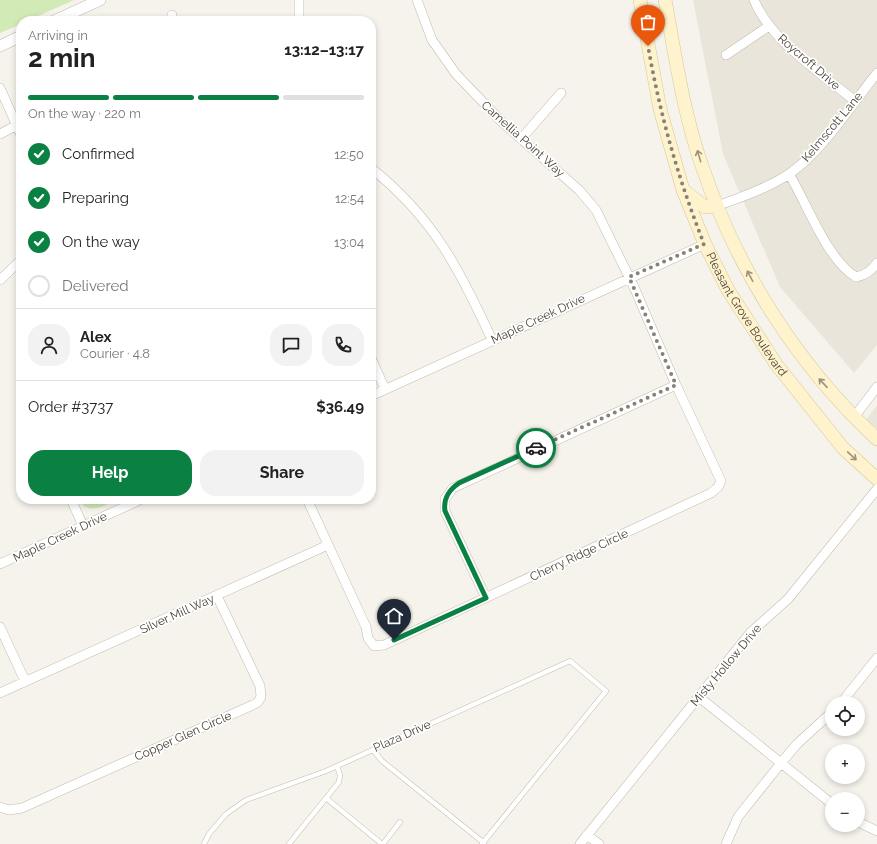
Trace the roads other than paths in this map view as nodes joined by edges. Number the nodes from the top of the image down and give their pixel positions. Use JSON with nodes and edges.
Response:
{"nodes":[{"id":1,"x":100,"y":0,"type":"edge"},
{"id":2,"x":299,"y":0,"type":"edge"},
{"id":3,"x":417,"y":0,"type":"edge"},
{"id":4,"x":640,"y":0,"type":"edge"},
{"id":5,"x":665,"y":0,"type":"edge"},
{"id":6,"x":754,"y":0,"type":"edge"},
{"id":7,"x":65,"y":16,"type":"edge"},
{"id":8,"x":299,"y":16,"type":"edge"},
{"id":9,"x":769,"y":26,"type":"junction"},
{"id":10,"x":16,"y":38,"type":"edge"},
{"id":11,"x":0,"y":46,"type":"edge"},
{"id":12,"x":726,"y":55,"type":"dead end"},
{"id":13,"x":877,"y":73,"type":"edge"},
{"id":14,"x":0,"y":88,"type":"edge"},
{"id":15,"x":561,"y":93,"type":"dead end"},
{"id":16,"x":855,"y":101,"type":"junction"},
{"id":17,"x":16,"y":118,"type":"edge"},
{"id":18,"x":16,"y":126,"type":"edge"},
{"id":19,"x":0,"y":134,"type":"edge"},
{"id":20,"x":521,"y":139,"type":"junction"},
{"id":21,"x":376,"y":172,"type":"edge"},
{"id":22,"x":789,"y":174,"type":"junction"},
{"id":23,"x":683,"y":190,"type":"junction"},
{"id":24,"x":717,"y":206,"type":"junction"},
{"id":25,"x":704,"y":244,"type":"junction"},
{"id":26,"x":877,"y":263,"type":"edge"},
{"id":27,"x":16,"y":265,"type":"edge"},
{"id":28,"x":629,"y":277,"type":"junction"},
{"id":29,"x":0,"y":280,"type":"edge"},
{"id":30,"x":492,"y":340,"type":"junction"},
{"id":31,"x":376,"y":369,"type":"edge"},
{"id":32,"x":676,"y":385,"type":"junction"},
{"id":33,"x":877,"y":387,"type":"edge"},
{"id":34,"x":385,"y":390,"type":"junction"},
{"id":35,"x":376,"y":394,"type":"edge"},
{"id":36,"x":852,"y":414,"type":"junction"},
{"id":37,"x":877,"y":439,"type":"edge"},
{"id":38,"x":877,"y":479,"type":"edge"},
{"id":39,"x":877,"y":490,"type":"edge"},
{"id":40,"x":73,"y":504,"type":"edge"},
{"id":41,"x":131,"y":504,"type":"edge"},
{"id":42,"x":309,"y":504,"type":"edge"},
{"id":43,"x":83,"y":526,"type":"junction"},
{"id":44,"x":328,"y":545,"type":"junction"},
{"id":45,"x":0,"y":564,"type":"edge"},
{"id":46,"x":217,"y":596,"type":"junction"},
{"id":47,"x":486,"y":598,"type":"junction"},
{"id":48,"x":0,"y":627,"type":"edge"},
{"id":49,"x":877,"y":658,"type":"edge"},
{"id":50,"x":25,"y":681,"type":"junction"},
{"id":51,"x":0,"y":693,"type":"edge"},
{"id":52,"x":846,"y":696,"type":"edge"},
{"id":53,"x":698,"y":697,"type":"junction"},
{"id":54,"x":825,"y":718,"type":"edge"},
{"id":55,"x":373,"y":750,"type":"junction"},
{"id":56,"x":781,"y":763,"type":"junction"},
{"id":57,"x":337,"y":766,"type":"junction"},
{"id":58,"x":326,"y":798,"type":"junction"},
{"id":59,"x":825,"y":798,"type":"edge"},
{"id":60,"x":0,"y":807,"type":"edge"},
{"id":61,"x":400,"y":822,"type":"dead end"},
{"id":62,"x":865,"y":825,"type":"edge"},
{"id":63,"x":877,"y":831,"type":"edge"},
{"id":64,"x":587,"y":835,"type":"junction"},
{"id":65,"x":483,"y":843,"type":"edge"},
{"id":66,"x":204,"y":844,"type":"edge"},
{"id":67,"x":289,"y":844,"type":"edge"},
{"id":68,"x":383,"y":844,"type":"edge"},
{"id":69,"x":580,"y":844,"type":"edge"},
{"id":70,"x":599,"y":844,"type":"edge"},
{"id":71,"x":726,"y":844,"type":"edge"}],
"edges":[{"from":1,"to":7,"type":"street"},
{"from":2,"to":8,"type":"street"},
{"from":3,"to":20,"type":"street","name":"Camellia Point Way"},
{"from":4,"to":23,"type":"main road","name":"Pleasant Grove Boulevard"},
{"from":24,"to":5,"type":"main road","name":"Pleasant Grove Boulevard","one_way":true},
{"from":6,"to":9,"type":"street","name":"Roycroft Drive"},
{"from":9,"to":12,"type":"street"},
{"from":9,"to":16,"type":"street","name":"Roycroft Drive"},
{"from":10,"to":11,"type":"street"},
{"from":13,"to":16,"type":"street","name":"Kelmscott Lane"},
{"from":14,"to":17,"type":"street"},
{"from":15,"to":20,"type":"street"},
{"from":16,"to":22,"type":"street","name":"Kelmscott Lane"},
{"from":18,"to":19,"type":"street"},
{"from":20,"to":28,"type":"street","name":"Camellia Point Way"},
{"from":21,"to":30,"type":"street"},
{"from":22,"to":24,"type":"street","name":"Kelmscott Lane"},
{"from":22,"to":26,"type":"street"},
{"from":23,"to":24,"type":"main road"},
{"from":23,"to":25,"type":"main road","name":"Pleasant Grove Boulevard"},
{"from":36,"to":24,"type":"main road","name":"Pleasant Grove Boulevard","one_way":true},
{"from":25,"to":28,"type":"street","name":"Maple Creek Drive"},
{"from":25,"to":38,"type":"main road","name":"Pleasant Grove Boulevard","one_way":true},
{"from":27,"to":29,"type":"street"},
{"from":28,"to":30,"type":"street","name":"Maple Creek Drive"},
{"from":28,"to":32,"type":"street","name":"Cherry Ridge Circle"},
{"from":30,"to":34,"type":"street","name":"Maple Creek Drive"},
{"from":31,"to":34,"type":"street"},
{"from":32,"to":47,"type":"street"},
{"from":32,"to":47,"type":"street","name":"Cherry Ridge Circle"},
{"from":33,"to":36,"type":"street"},
{"from":34,"to":35,"type":"street","name":"Maple Creek Drive"},
{"from":36,"to":37,"type":"main road","name":"Pleasant Grove Boulevard"},
{"from":39,"to":53,"type":"street","name":"Misty Hollow Drive"},
{"from":40,"to":43,"type":"street"},
{"from":41,"to":43,"type":"street","name":"Maple Creek Drive"},
{"from":42,"to":44,"type":"street","name":"Cherry Ridge Circle"},
{"from":43,"to":45,"type":"street","name":"Maple Creek Drive"},
{"from":44,"to":46,"type":"street","name":"Silver Mill Way"},
{"from":44,"to":47,"type":"street","name":"Cherry Ridge Circle"},
{"from":46,"to":50,"type":"street","name":"Silver Mill Way"},
{"from":46,"to":60,"type":"street","name":"Copper Glen Circle"},
{"from":48,"to":50,"type":"street"},
{"from":49,"to":52,"type":"street"},
{"from":50,"to":51,"type":"street"},
{"from":53,"to":56,"type":"street"},
{"from":53,"to":64,"type":"street","name":"Misty Hollow Drive"},
{"from":54,"to":56,"type":"street"},
{"from":55,"to":57,"type":"lane","name":"Plaza Drive"},
{"from":55,"to":65,"type":"lane"},
{"from":55,"to":65,"type":"lane","name":"Plaza Drive"},
{"from":56,"to":59,"type":"street"},
{"from":56,"to":71,"type":"street"},
{"from":57,"to":58,"type":"lane"},
{"from":57,"to":66,"type":"lane","name":"Plaza Drive"},
{"from":58,"to":67,"type":"lane"},
{"from":58,"to":68,"type":"lane"},
{"from":61,"to":68,"type":"lane"},
{"from":62,"to":63,"type":"street"},
{"from":64,"to":69,"type":"street","name":"Misty Hollow Drive"},
{"from":64,"to":70,"type":"street"}]}
